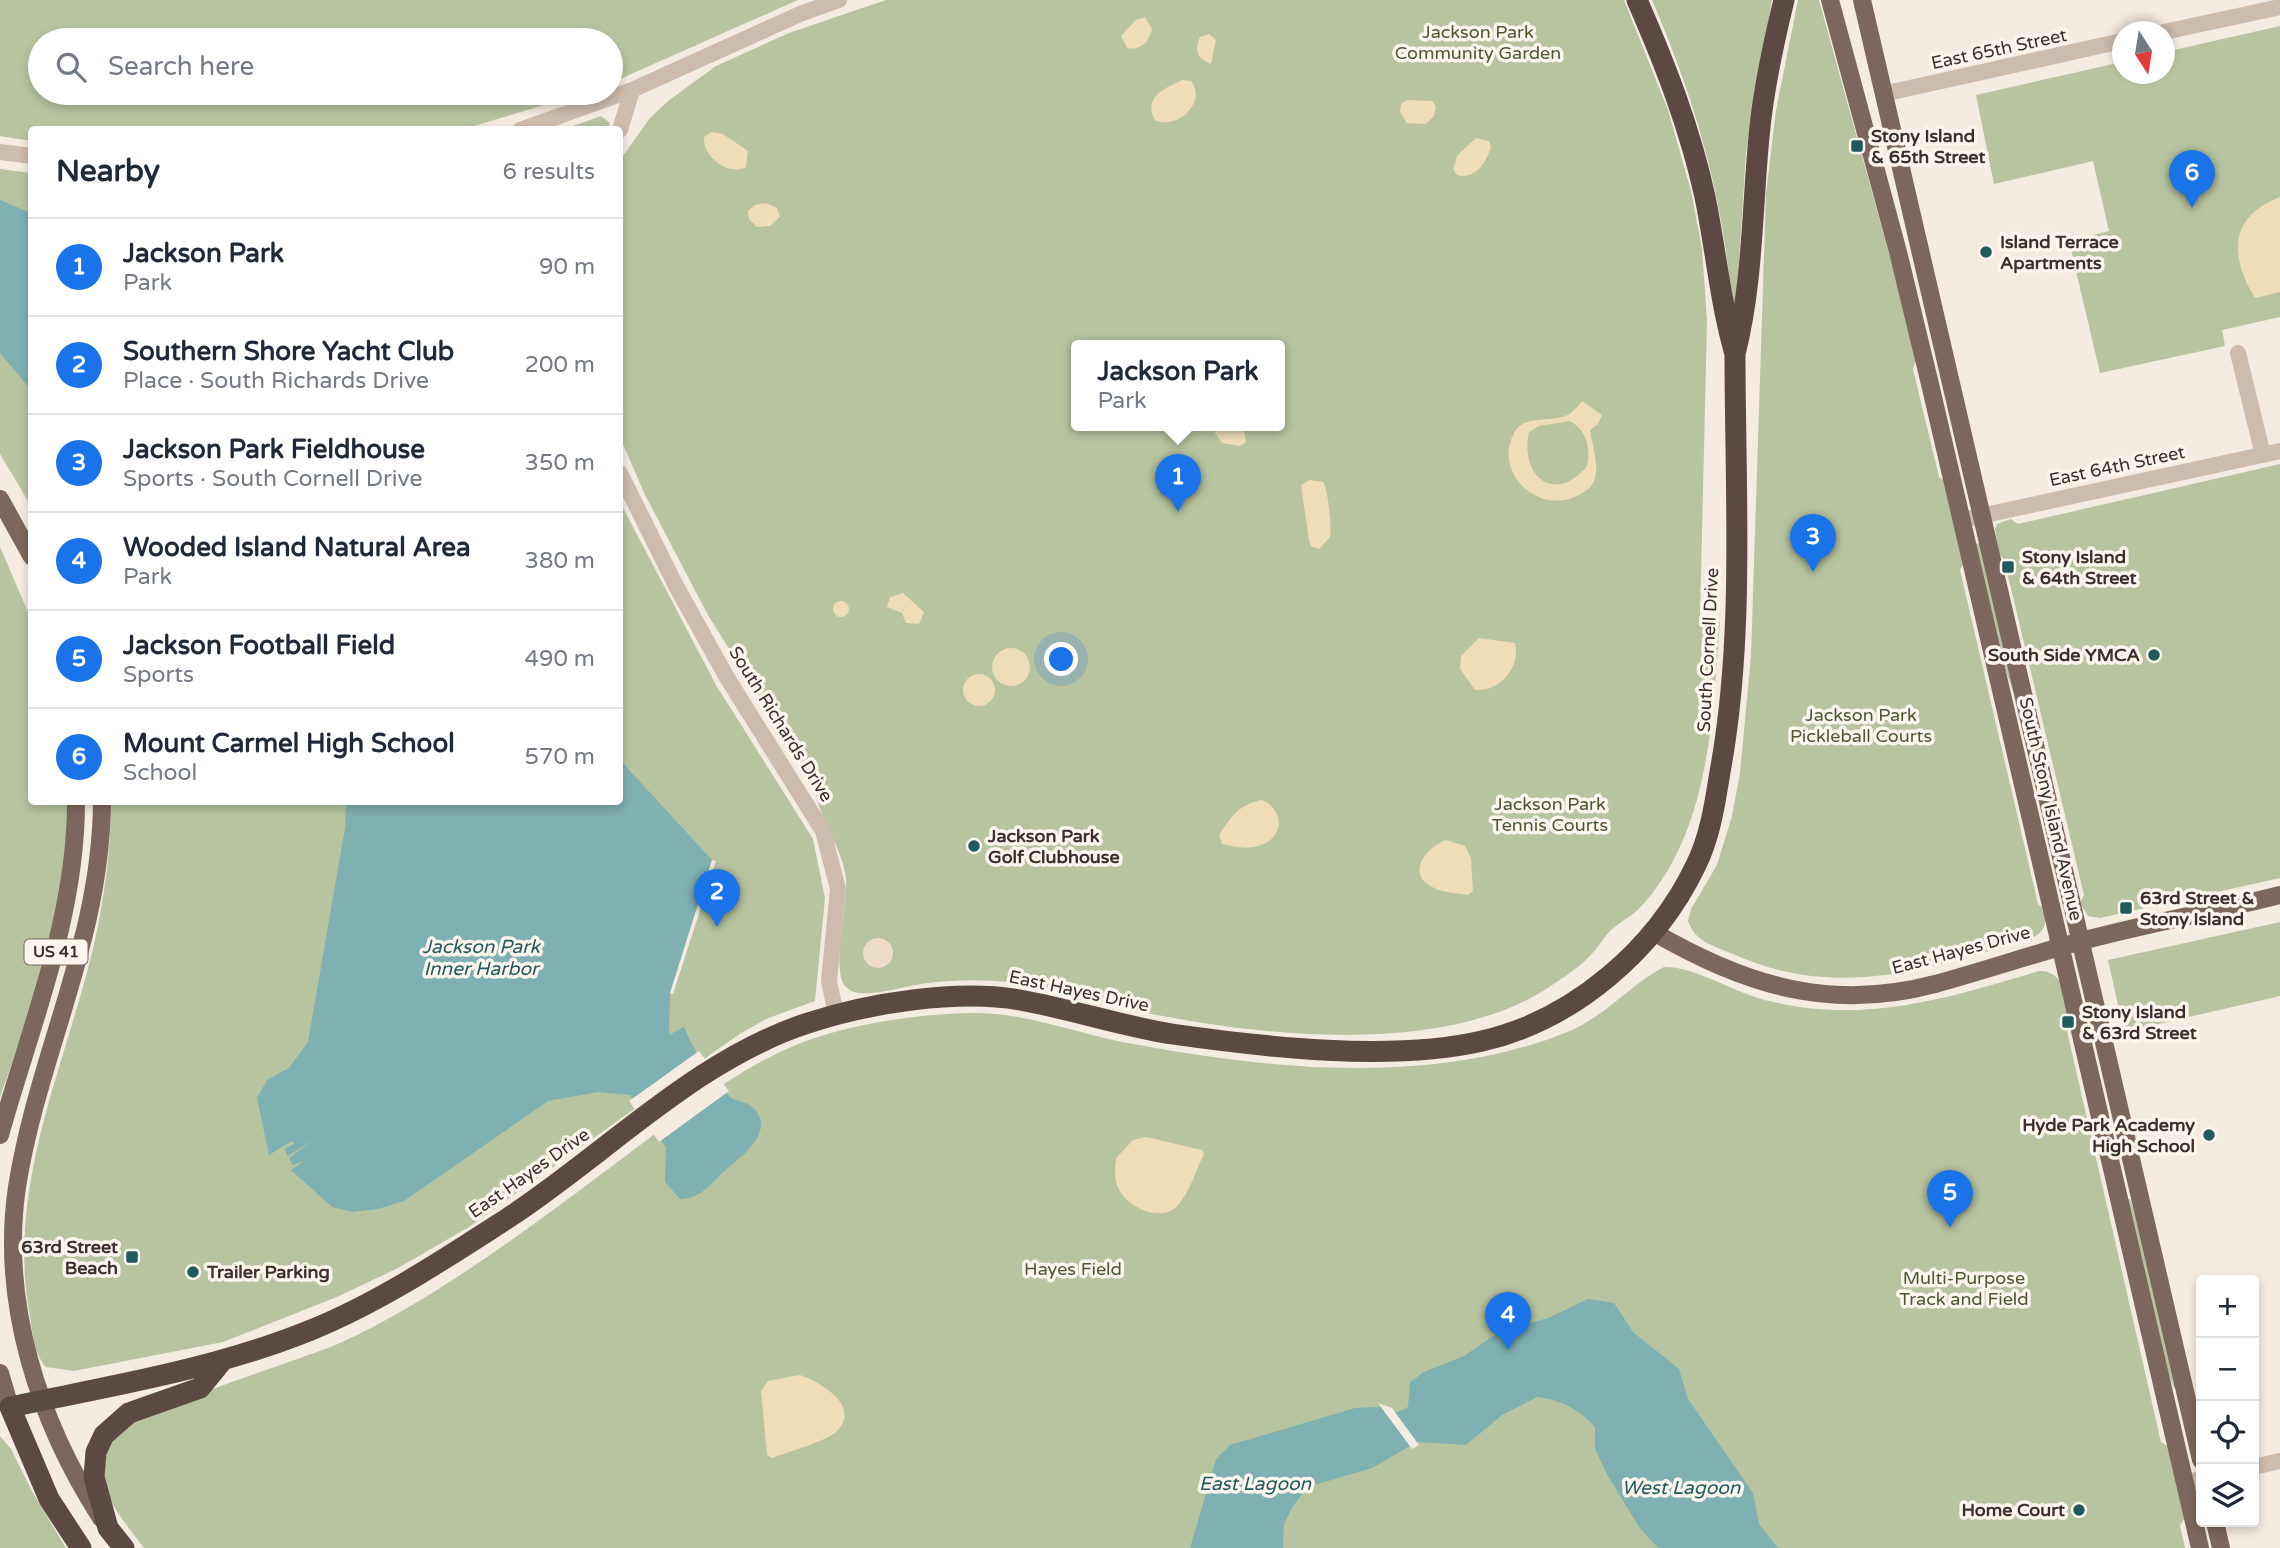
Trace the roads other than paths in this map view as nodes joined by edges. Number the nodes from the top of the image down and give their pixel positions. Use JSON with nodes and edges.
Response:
{"nodes":[{"id":1,"x":839,"y":0,"type":"edge"},
{"id":2,"x":1637,"y":0,"type":"edge"},
{"id":3,"x":1784,"y":0,"type":"edge"},
{"id":4,"x":1830,"y":0,"type":"edge"},
{"id":5,"x":1862,"y":0,"type":"edge"},
{"id":6,"x":2280,"y":7,"type":"edge"},
{"id":7,"x":2175,"y":30,"type":"edge"},
{"id":8,"x":2112,"y":43,"type":"edge"},
{"id":9,"x":632,"y":90,"type":"junction"},
{"id":10,"x":623,"y":93,"type":"edge"},
{"id":11,"x":1884,"y":94,"type":"junction"},
{"id":12,"x":590,"y":105,"type":"edge"},
{"id":13,"x":531,"y":126,"type":"edge"},
{"id":14,"x":621,"y":126,"type":"edge"},
{"id":15,"x":0,"y":152,"type":"edge"},
{"id":16,"x":28,"y":156,"type":"edge"},
{"id":17,"x":2238,"y":353,"type":"dead end"},
{"id":18,"x":1735,"y":354,"type":"junction"},
{"id":19,"x":2280,"y":451,"type":"edge"},
{"id":20,"x":2263,"y":455,"type":"junction"},
{"id":21,"x":623,"y":478,"type":"edge"},
{"id":22,"x":0,"y":499,"type":"edge"},
{"id":23,"x":1983,"y":515,"type":"junction"},
{"id":24,"x":1962,"y":520,"type":"junction"},
{"id":25,"x":28,"y":550,"type":"edge"},
{"id":26,"x":76,"y":805,"type":"edge"},
{"id":27,"x":102,"y":805,"type":"edge"},
{"id":28,"x":2280,"y":895,"type":"edge"},
{"id":29,"x":1655,"y":933,"type":"junction"},
{"id":30,"x":2081,"y":941,"type":"junction"},
{"id":31,"x":2061,"y":947,"type":"junction"},
{"id":32,"x":836,"y":1015,"type":"junction"},
{"id":33,"x":0,"y":1135,"type":"edge"},
{"id":34,"x":222,"y":1361,"type":"junction"},
{"id":35,"x":0,"y":1373,"type":"edge"},
{"id":36,"x":40,"y":1401,"type":"junction"},
{"id":37,"x":10,"y":1407,"type":"junction"},
{"id":38,"x":2196,"y":1438,"type":"edge"},
{"id":39,"x":2280,"y":1461,"type":"edge"},
{"id":40,"x":2259,"y":1466,"type":"edge"},
{"id":41,"x":2193,"y":1481,"type":"edge"},
{"id":42,"x":2216,"y":1527,"type":"edge"},
{"id":43,"x":108,"y":1528,"type":"junction"},
{"id":44,"x":81,"y":1548,"type":"edge"},
{"id":45,"x":124,"y":1548,"type":"edge"},
{"id":46,"x":2200,"y":1548,"type":"edge"},
{"id":47,"x":2221,"y":1548,"type":"edge"}],
"edges":[{"from":1,"to":9,"type":"street"},
{"from":2,"to":18,"type":"highway","name":"South Cornell Drive"},
{"from":3,"to":18,"type":"highway","name":"South Cornell Drive"},
{"from":4,"to":24,"type":"main road","name":"South Stony Island Avenue"},
{"from":5,"to":11,"type":"main road","name":"South Stony Island Avenue"},
{"from":6,"to":7,"type":"street"},
{"from":8,"to":11,"type":"street","name":"East 65th Street"},
{"from":9,"to":10,"type":"street"},
{"from":9,"to":14,"type":"street"},
{"from":11,"to":23,"type":"main road","name":"South Stony Island Avenue"},
{"from":12,"to":13,"type":"street"},
{"from":15,"to":16,"type":"street"},
{"from":17,"to":20,"type":"street"},
{"from":18,"to":29,"type":"highway","name":"South Cornell Drive"},
{"from":19,"to":20,"type":"street","name":"East 64th Street"},
{"from":20,"to":23,"type":"street","name":"East 64th Street"},
{"from":21,"to":32,"type":"street","name":"South Richards Drive"},
{"from":22,"to":25,"type":"main road"},
{"from":23,"to":24,"type":"street","name":"East 64th Street"},
{"from":23,"to":30,"type":"main road","name":"South Stony Island Avenue"},
{"from":24,"to":31,"type":"main road","name":"South Stony Island Avenue"},
{"from":26,"to":33,"type":"main road","number":"US 41"},
{"from":27,"to":36,"type":"main road","number":"US 41"},
{"from":28,"to":30,"type":"main road","name":"East Hayes Drive"},
{"from":29,"to":31,"type":"main road","name":"East Hayes Drive"},
{"from":29,"to":32,"type":"highway","name":"East Hayes Drive"},
{"from":30,"to":31,"type":"main road","name":"East Hayes Drive"},
{"from":30,"to":38,"type":"main road","name":"South Stony Island Avenue"},
{"from":31,"to":41,"type":"main road","name":"South Stony Island Avenue"},
{"from":32,"to":34,"type":"highway","name":"East Hayes Drive"},
{"from":34,"to":36,"type":"highway","name":"East Hayes Drive"},
{"from":34,"to":43,"type":"highway"},
{"from":35,"to":37,"type":"main road"},
{"from":36,"to":37,"type":"highway","name":"East Hayes Drive"},
{"from":36,"to":43,"type":"main road","number":"US 41"},
{"from":37,"to":44,"type":"highway"},
{"from":39,"to":40,"type":"street"},
{"from":41,"to":46,"type":"main road","name":"South Stony Island Avenue"},
{"from":42,"to":47,"type":"main road"},
{"from":43,"to":45,"type":"highway","number":"US 41"}]}
